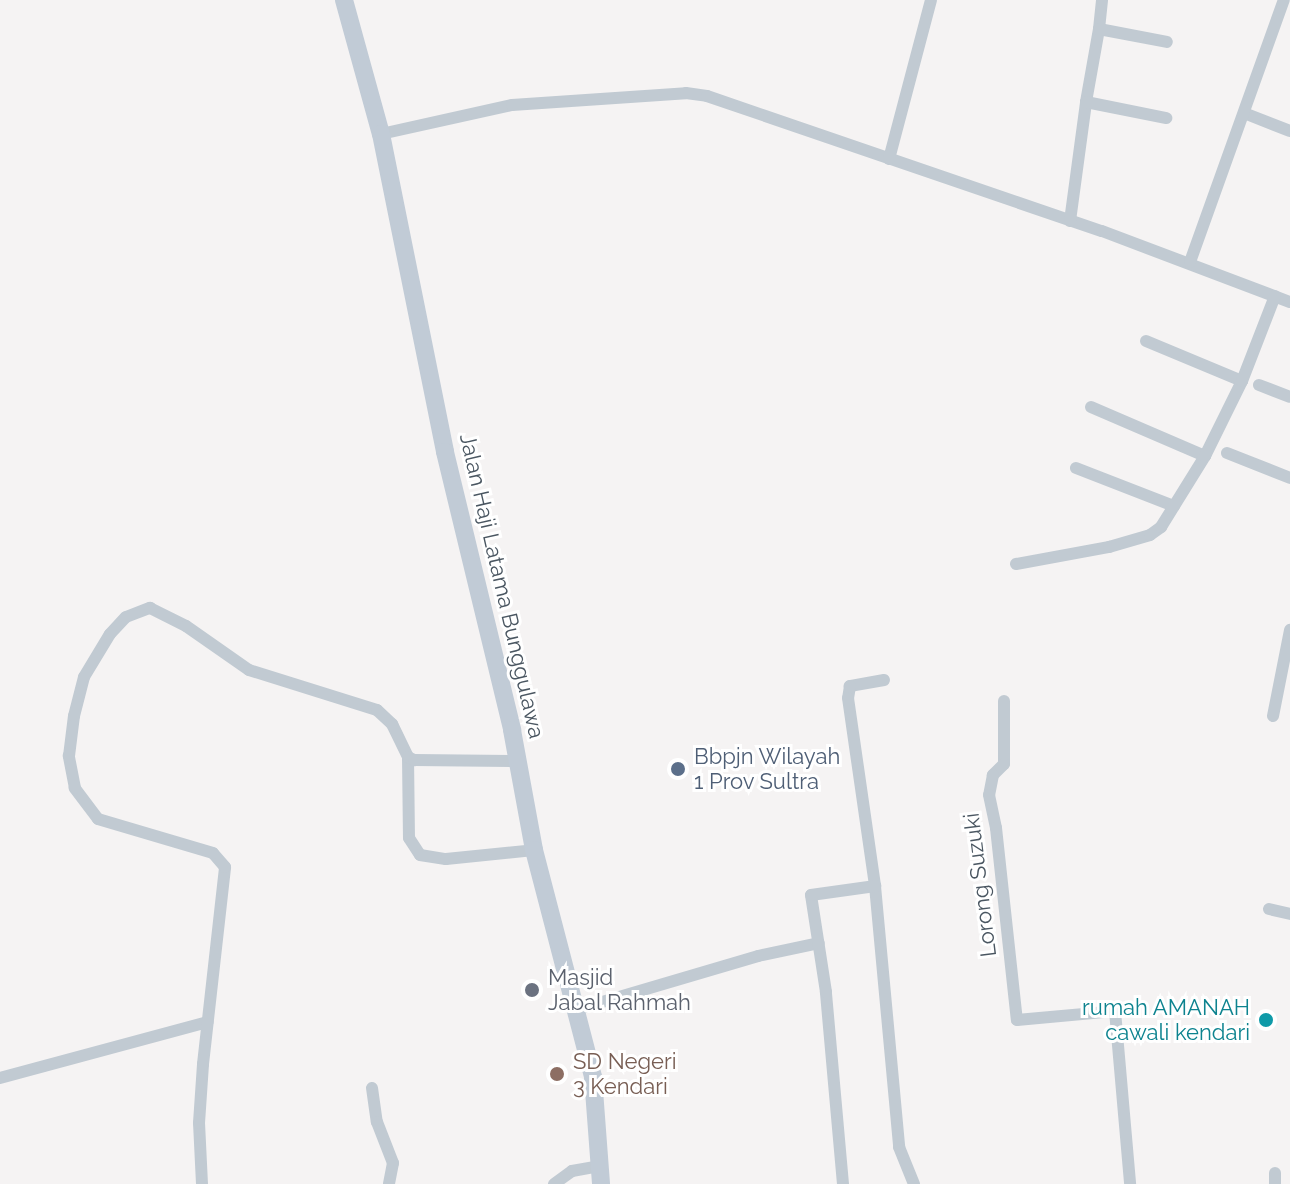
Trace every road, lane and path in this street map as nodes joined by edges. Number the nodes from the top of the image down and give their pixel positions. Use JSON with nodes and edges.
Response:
{"nodes":[{"id":1,"x":344,"y":0,"type":"edge"},
{"id":2,"x":931,"y":0,"type":"edge"},
{"id":3,"x":1102,"y":0,"type":"edge"},
{"id":4,"x":1284,"y":0,"type":"edge"},
{"id":5,"x":1099,"y":29,"type":"junction"},
{"id":6,"x":1167,"y":42,"type":"dead end"},
{"id":7,"x":1086,"y":102,"type":"junction"},
{"id":8,"x":1244,"y":113,"type":"junction"},
{"id":9,"x":1166,"y":118,"type":"dead end"},
{"id":10,"x":1290,"y":131,"type":"edge"},
{"id":11,"x":381,"y":134,"type":"junction"},
{"id":12,"x":889,"y":159,"type":"junction"},
{"id":13,"x":1070,"y":221,"type":"junction"},
{"id":14,"x":1190,"y":262,"type":"junction"},
{"id":15,"x":1275,"y":296,"type":"junction"},
{"id":16,"x":1290,"y":302,"type":"edge"},
{"id":17,"x":1146,"y":341,"type":"dead end"},
{"id":18,"x":1242,"y":381,"type":"junction"},
{"id":19,"x":1259,"y":385,"type":"dead end"},
{"id":20,"x":1290,"y":397,"type":"edge"},
{"id":21,"x":1091,"y":407,"type":"dead end"},
{"id":22,"x":1227,"y":453,"type":"dead end"},
{"id":23,"x":1205,"y":456,"type":"junction"},
{"id":24,"x":1076,"y":468,"type":"dead end"},
{"id":25,"x":1290,"y":478,"type":"edge"},
{"id":26,"x":1174,"y":506,"type":"junction"},
{"id":27,"x":1016,"y":564,"type":"dead end"},
{"id":28,"x":1290,"y":630,"type":"edge"},
{"id":29,"x":884,"y":680,"type":"dead end"},
{"id":30,"x":1004,"y":701,"type":"dead end"},
{"id":31,"x":1273,"y":716,"type":"dead end"},
{"id":32,"x":408,"y":757,"type":"junction"},
{"id":33,"x":518,"y":761,"type":"junction"},
{"id":34,"x":534,"y":850,"type":"junction"},
{"id":35,"x":875,"y":886,"type":"junction"},
{"id":36,"x":1269,"y":909,"type":"dead end"},
{"id":37,"x":1290,"y":914,"type":"edge"},
{"id":38,"x":819,"y":943,"type":"junction"},
{"id":39,"x":575,"y":1010,"type":"junction"},
{"id":40,"x":208,"y":1022,"type":"junction"},
{"id":41,"x":0,"y":1078,"type":"edge"},
{"id":42,"x":372,"y":1088,"type":"dead end"},
{"id":43,"x":601,"y":1175,"type":"edge"},
{"id":44,"x":202,"y":1184,"type":"edge"},
{"id":45,"x":389,"y":1184,"type":"edge"},
{"id":46,"x":554,"y":1184,"type":"edge"},
{"id":47,"x":843,"y":1184,"type":"edge"},
{"id":48,"x":914,"y":1184,"type":"edge"},
{"id":49,"x":1130,"y":1184,"type":"edge"}],
"edges":[{"from":1,"to":11,"type":"main road","name":"Jalan Haji Latama Bunggulawa"},
{"from":2,"to":12,"type":"street"},
{"from":3,"to":5,"type":"street"},
{"from":4,"to":8,"type":"street"},
{"from":5,"to":6,"type":"street"},
{"from":5,"to":7,"type":"street"},
{"from":7,"to":9,"type":"street"},
{"from":7,"to":13,"type":"street"},
{"from":8,"to":10,"type":"street"},
{"from":8,"to":14,"type":"street"},
{"from":11,"to":12,"type":"street"},
{"from":11,"to":33,"type":"main road","name":"Jalan Haji Latama Bunggulawa"},
{"from":12,"to":13,"type":"street"},
{"from":13,"to":14,"type":"street"},
{"from":14,"to":15,"type":"street"},
{"from":15,"to":16,"type":"street"},
{"from":15,"to":18,"type":"street"},
{"from":17,"to":18,"type":"street"},
{"from":18,"to":23,"type":"street"},
{"from":19,"to":20,"type":"street"},
{"from":21,"to":23,"type":"street"},
{"from":22,"to":25,"type":"street"},
{"from":23,"to":26,"type":"street"},
{"from":24,"to":26,"type":"street"},
{"from":26,"to":27,"type":"street"},
{"from":28,"to":31,"type":"street"},
{"from":29,"to":35,"type":"street"},
{"from":30,"to":49,"type":"street","name":"Lorong Suzuki"},
{"from":32,"to":33,"type":"street"},
{"from":32,"to":34,"type":"street"},
{"from":32,"to":40,"type":"street"},
{"from":33,"to":34,"type":"main road","name":"Jalan Haji Latama Bunggulawa"},
{"from":34,"to":39,"type":"main road","name":"Jalan Haji Latama Bunggulawa"},
{"from":35,"to":38,"type":"street"},
{"from":35,"to":48,"type":"street"},
{"from":36,"to":37,"type":"street"},
{"from":38,"to":39,"type":"street"},
{"from":38,"to":47,"type":"street"},
{"from":39,"to":43,"type":"main road","name":"Jalan Haji Latama Bunggulawa"},
{"from":40,"to":41,"type":"street"},
{"from":40,"to":44,"type":"street"},
{"from":42,"to":45,"type":"street"},
{"from":43,"to":46,"type":"street"}]}
